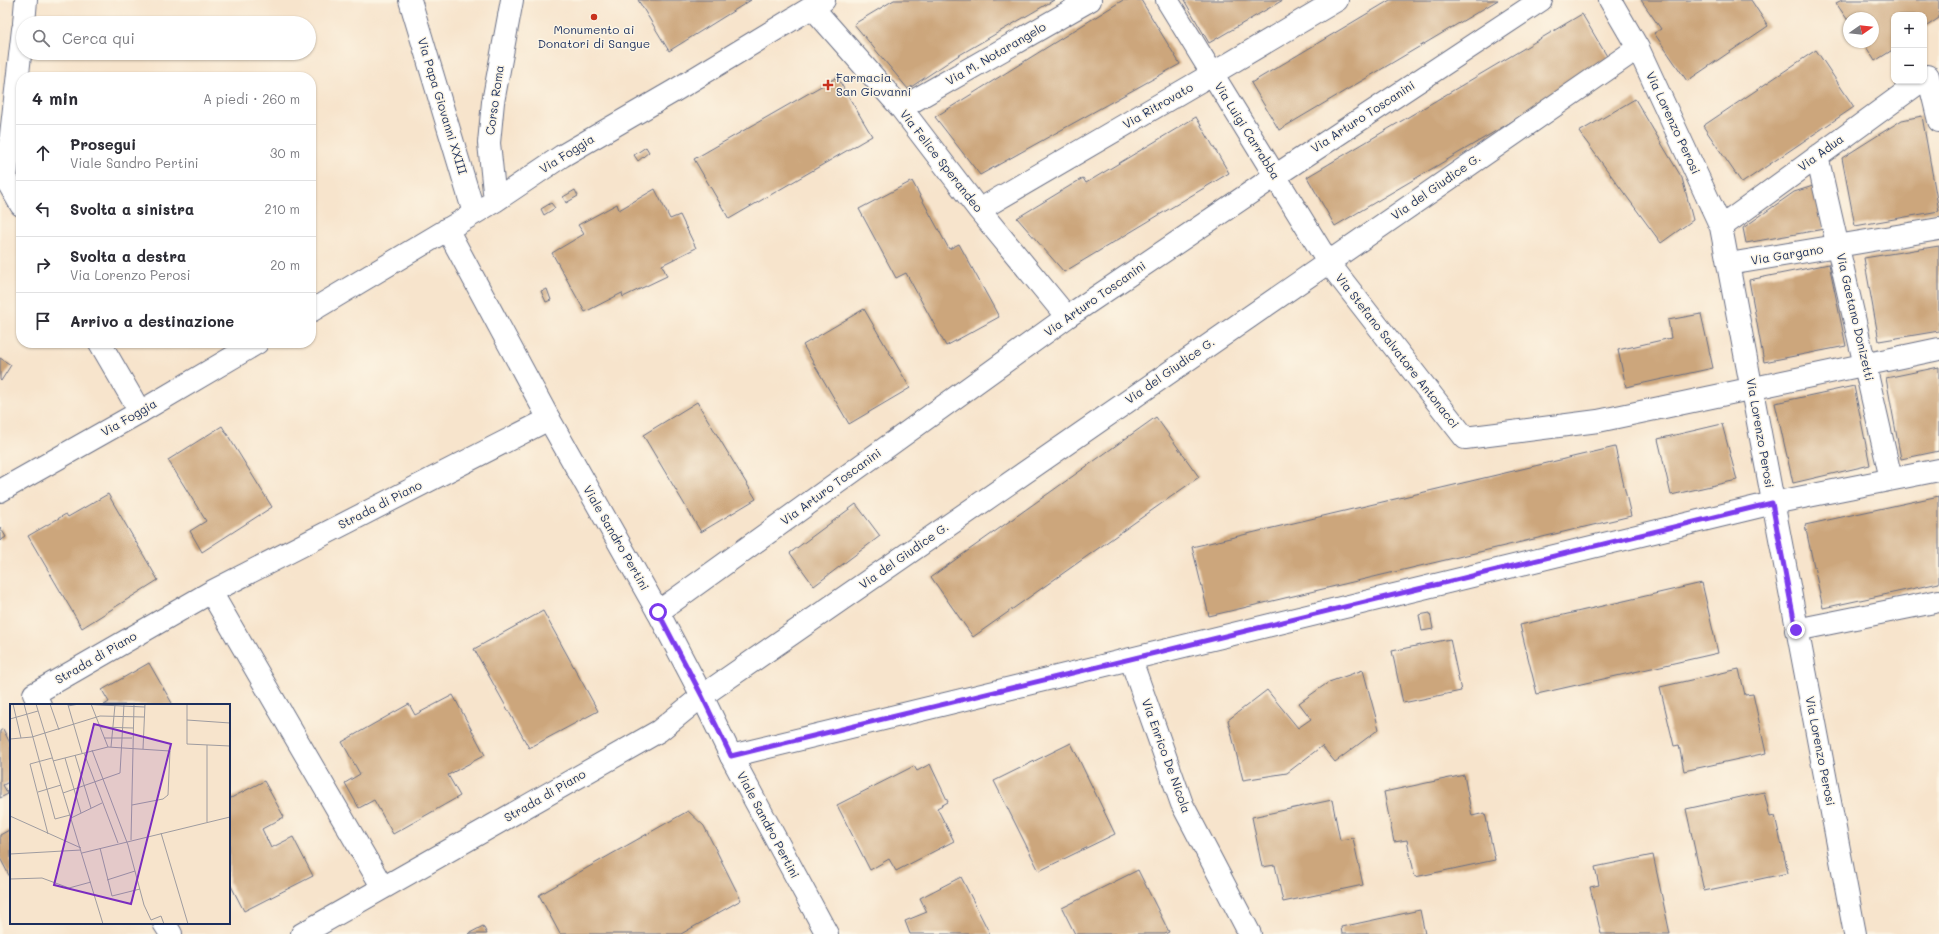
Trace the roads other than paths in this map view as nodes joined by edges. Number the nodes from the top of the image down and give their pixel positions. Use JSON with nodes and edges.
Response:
{"nodes":[{"id":1,"x":26,"y":0,"type":"edge"},
{"id":2,"x":410,"y":0,"type":"edge"},
{"id":3,"x":512,"y":0,"type":"edge"},
{"id":4,"x":1090,"y":0,"type":"edge"},
{"id":5,"x":1167,"y":0,"type":"edge"},
{"id":6,"x":1337,"y":0,"type":"edge"},
{"id":7,"x":1541,"y":0,"type":"edge"},
{"id":8,"x":1610,"y":0,"type":"edge"},
{"id":9,"x":818,"y":3,"type":"edge"},
{"id":10,"x":25,"y":16,"type":"edge"},
{"id":11,"x":1638,"y":48,"type":"junction"},
{"id":12,"x":19,"y":60,"type":"edge"},
{"id":13,"x":18,"y":72,"type":"edge"},
{"id":14,"x":1212,"y":74,"type":"junction"},
{"id":15,"x":1928,"y":76,"type":"edge"},
{"id":16,"x":16,"y":91,"type":"edge"},
{"id":17,"x":901,"y":108,"type":"junction"},
{"id":18,"x":1939,"y":121,"type":"edge"},
{"id":19,"x":1817,"y":156,"type":"junction"},
{"id":20,"x":1275,"y":176,"type":"junction"},
{"id":21,"x":16,"y":196,"type":"edge"},
{"id":22,"x":495,"y":201,"type":"junction"},
{"id":23,"x":979,"y":210,"type":"junction"},
{"id":24,"x":474,"y":213,"type":"junction"},
{"id":25,"x":1721,"y":226,"type":"junction"},
{"id":26,"x":447,"y":229,"type":"junction"},
{"id":27,"x":1939,"y":229,"type":"edge"},
{"id":28,"x":1839,"y":247,"type":"junction"},
{"id":29,"x":1328,"y":262,"type":"junction"},
{"id":30,"x":1729,"y":264,"type":"junction"},
{"id":31,"x":316,"y":308,"type":"edge"},
{"id":32,"x":1067,"y":317,"type":"junction"},
{"id":33,"x":103,"y":348,"type":"edge"},
{"id":34,"x":249,"y":348,"type":"edge"},
{"id":35,"x":1939,"y":349,"type":"edge"},
{"id":36,"x":1866,"y":366,"type":"junction"},
{"id":37,"x":1752,"y":390,"type":"junction"},
{"id":38,"x":140,"y":412,"type":"junction"},
{"id":39,"x":549,"y":419,"type":"junction"},
{"id":40,"x":1939,"y":470,"type":"edge"},
{"id":41,"x":1891,"y":479,"type":"junction"},
{"id":42,"x":0,"y":491,"type":"edge"},
{"id":43,"x":1772,"y":503,"type":"junction"},
{"id":44,"x":211,"y":592,"type":"junction"},
{"id":45,"x":1939,"y":601,"type":"edge"},
{"id":46,"x":658,"y":612,"type":"junction"},
{"id":47,"x":1796,"y":630,"type":"junction"},
{"id":48,"x":1131,"y":660,"type":"junction"},
{"id":49,"x":702,"y":696,"type":"junction"},
{"id":50,"x":39,"y":704,"type":"edge"},
{"id":51,"x":731,"y":756,"type":"junction"},
{"id":52,"x":383,"y":888,"type":"junction"},
{"id":53,"x":165,"y":924,"type":"edge"},
{"id":54,"x":171,"y":934,"type":"edge"},
{"id":55,"x":302,"y":934,"type":"edge"},
{"id":56,"x":827,"y":934,"type":"edge"},
{"id":57,"x":1250,"y":934,"type":"edge"},
{"id":58,"x":1855,"y":934,"type":"edge"}],
"edges":[{"from":1,"to":10,"type":"street"},
{"from":2,"to":24,"type":"street","name":"Via Papa Giovanni XXIII"},
{"from":3,"to":22,"type":"street","name":"Corso Roma"},
{"from":4,"to":17,"type":"street","name":"Via M. Notarangelo"},
{"from":5,"to":14,"type":"street","name":"Via Luigi Carrabba"},
{"from":6,"to":14,"type":"street","name":"Via Ritrovato"},
{"from":7,"to":20,"type":"street","name":"Via Arturo Toscanini"},
{"from":8,"to":11,"type":"street","name":"Via Lorenzo Perosi"},
{"from":9,"to":17,"type":"street","name":"Via Felice Sperandeo"},
{"from":9,"to":22,"type":"street","name":"Via Foggia"},
{"from":11,"to":25,"type":"street","name":"Via Lorenzo Perosi"},
{"from":11,"to":29,"type":"street","name":"Via del Giudice G."},
{"from":12,"to":13,"type":"street"},
{"from":14,"to":20,"type":"street","name":"Via Luigi Carrabba"},
{"from":14,"to":23,"type":"street","name":"Via Ritrovato"},
{"from":15,"to":18,"type":"street"},
{"from":15,"to":19,"type":"street","name":"Via Adua"},
{"from":16,"to":21,"type":"street"},
{"from":17,"to":23,"type":"street","name":"Via Felice Sperandeo"},
{"from":19,"to":25,"type":"street","name":"Via Adua"},
{"from":19,"to":28,"type":"street","name":"Via Gaetano Donizetti"},
{"from":20,"to":29,"type":"street","name":"Via Luigi Carrabba"},
{"from":20,"to":32,"type":"street","name":"Via Arturo Toscanini"},
{"from":22,"to":24,"type":"street","name":"Via Foggia"},
{"from":23,"to":32,"type":"street","name":"Via Felice Sperandeo"},
{"from":24,"to":26,"type":"street","name":"Via Foggia"},
{"from":25,"to":30,"type":"street","name":"Via Lorenzo Perosi"},
{"from":26,"to":31,"type":"street","name":"Via Foggia"},
{"from":26,"to":39,"type":"street","name":"Viale Sandro Pertini"},
{"from":27,"to":28,"type":"street","name":"Via Gargano"},
{"from":28,"to":30,"type":"street","name":"Via Gargano"},
{"from":28,"to":36,"type":"street","name":"Via Gaetano Donizetti"},
{"from":29,"to":37,"type":"street","name":"Via Stefano Salvatore Antonacci"},
{"from":29,"to":49,"type":"street","name":"Via del Giudice G."},
{"from":30,"to":37,"type":"street","name":"Via Lorenzo Perosi"},
{"from":32,"to":46,"type":"street","name":"Via Arturo Toscanini"},
{"from":33,"to":38,"type":"street"},
{"from":34,"to":38,"type":"street","name":"Via Foggia"},
{"from":35,"to":36,"type":"street"},
{"from":36,"to":37,"type":"street"},
{"from":36,"to":41,"type":"street","name":"Via Gaetano Donizetti"},
{"from":37,"to":43,"type":"street","name":"Via Lorenzo Perosi"},
{"from":38,"to":42,"type":"street","name":"Via Foggia"},
{"from":39,"to":44,"type":"street","name":"Strada di Piano"},
{"from":39,"to":46,"type":"street","name":"Viale Sandro Pertini"},
{"from":40,"to":41,"type":"street"},
{"from":41,"to":43,"type":"street"},
{"from":43,"to":47,"type":"street","name":"Via Lorenzo Perosi"},
{"from":43,"to":48,"type":"street"},
{"from":44,"to":50,"type":"street","name":"Strada di Piano"},
{"from":44,"to":52,"type":"street"},
{"from":45,"to":47,"type":"street"},
{"from":46,"to":49,"type":"street","name":"Viale Sandro Pertini"},
{"from":47,"to":58,"type":"street","name":"Via Lorenzo Perosi"},
{"from":48,"to":51,"type":"street"},
{"from":48,"to":57,"type":"street","name":"Via Enrico De Nicola"},
{"from":49,"to":51,"type":"street","name":"Viale Sandro Pertini"},
{"from":49,"to":52,"type":"street","name":"Strada di Piano"},
{"from":51,"to":56,"type":"street","name":"Viale Sandro Pertini"},
{"from":52,"to":55,"type":"street","name":"Strada di Piano"},
{"from":53,"to":54,"type":"street"}]}
